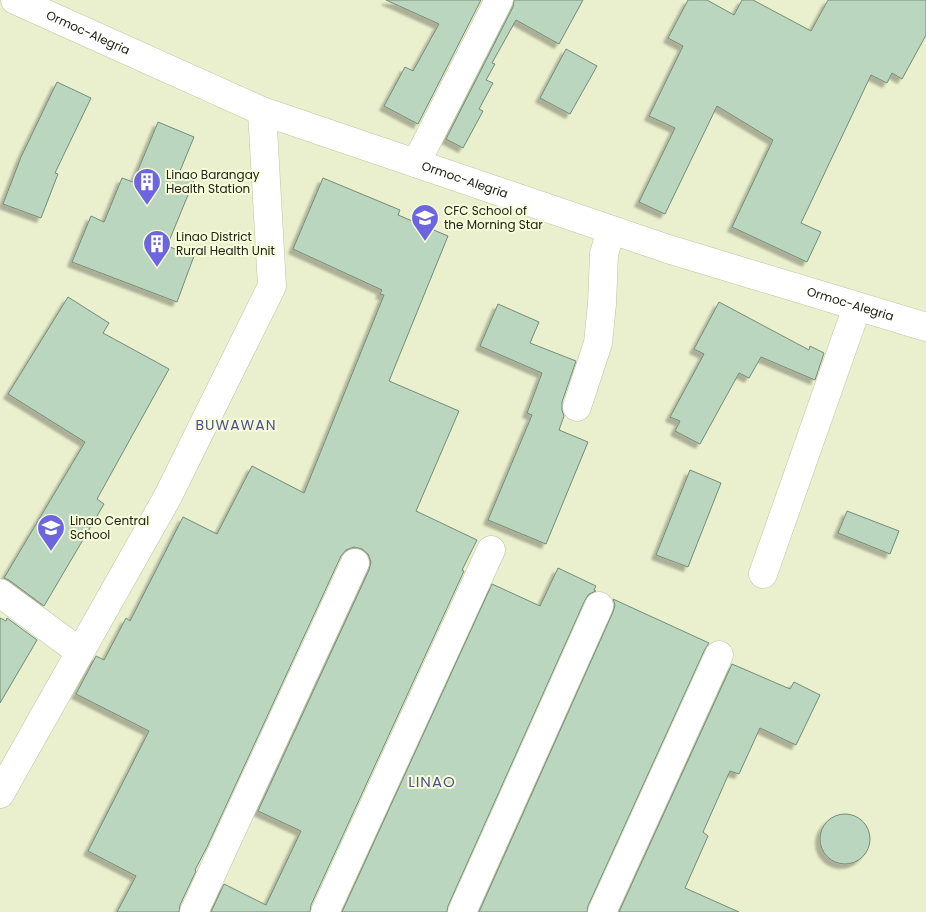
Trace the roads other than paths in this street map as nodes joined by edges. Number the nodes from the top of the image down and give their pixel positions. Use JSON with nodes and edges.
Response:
{"nodes":[{"id":1,"x":14,"y":0,"type":"edge"},
{"id":2,"x":499,"y":0,"type":"edge"},
{"id":3,"x":262,"y":111,"type":"junction"},
{"id":4,"x":416,"y":163,"type":"junction"},
{"id":5,"x":611,"y":230,"type":"junction"},
{"id":6,"x":857,"y":306,"type":"junction"},
{"id":7,"x":926,"y":328,"type":"edge"},
{"id":8,"x":577,"y":407,"type":"dead end"},
{"id":9,"x":491,"y":550,"type":"dead end"},
{"id":10,"x":355,"y":563,"type":"dead end"},
{"id":11,"x":763,"y":574,"type":"dead end"},
{"id":12,"x":0,"y":593,"type":"edge"},
{"id":13,"x":599,"y":606,"type":"dead end"},
{"id":14,"x":80,"y":652,"type":"junction"},
{"id":15,"x":720,"y":655,"type":"dead end"},
{"id":16,"x":0,"y":794,"type":"edge"},
{"id":17,"x":194,"y":912,"type":"edge"},
{"id":18,"x":325,"y":912,"type":"edge"},
{"id":19,"x":462,"y":912,"type":"edge"},
{"id":20,"x":602,"y":912,"type":"edge"}],
"edges":[{"from":1,"to":3,"type":"street","name":"Ormoc-Alegria"},
{"from":2,"to":4,"type":"street"},
{"from":3,"to":4,"type":"street","name":"Ormoc-Alegria"},
{"from":3,"to":14,"type":"street"},
{"from":4,"to":5,"type":"street","name":"Ormoc-Alegria"},
{"from":5,"to":6,"type":"street","name":"Ormoc-Alegria"},
{"from":5,"to":8,"type":"street"},
{"from":6,"to":7,"type":"street","name":"Ormoc-Alegria"},
{"from":6,"to":11,"type":"street"},
{"from":9,"to":18,"type":"street"},
{"from":10,"to":17,"type":"street"},
{"from":12,"to":14,"type":"street"},
{"from":13,"to":19,"type":"street"},
{"from":14,"to":16,"type":"street"},
{"from":15,"to":20,"type":"street"}]}
